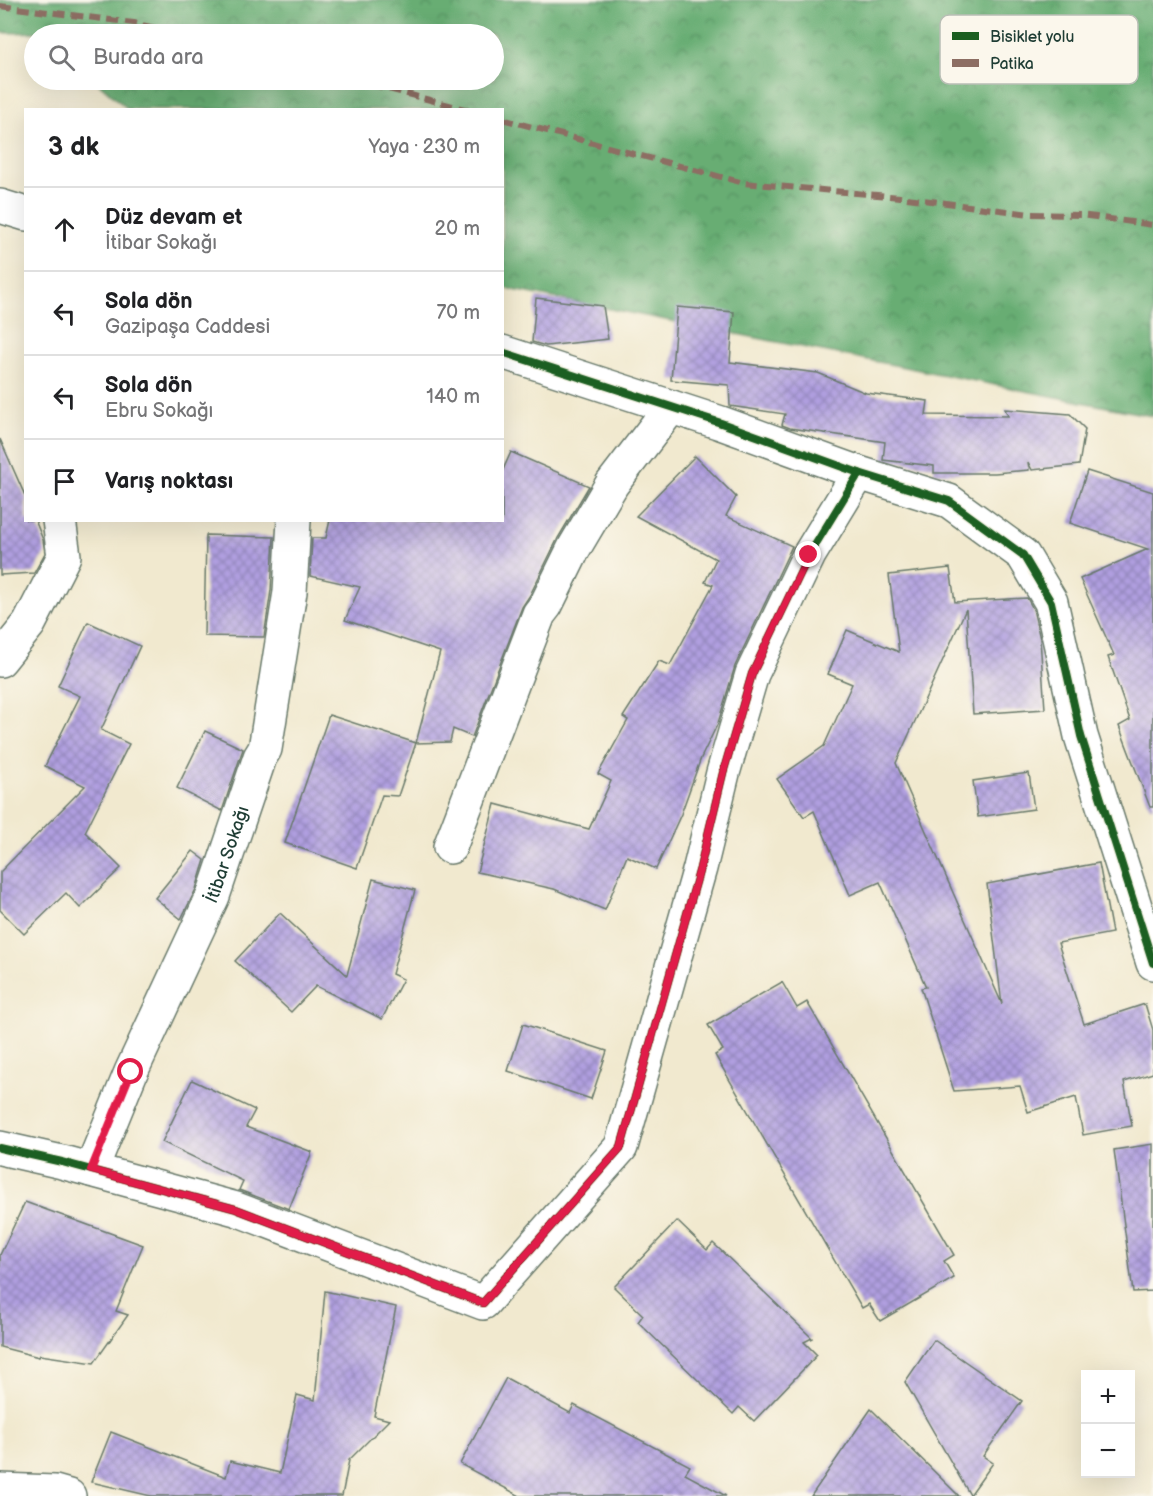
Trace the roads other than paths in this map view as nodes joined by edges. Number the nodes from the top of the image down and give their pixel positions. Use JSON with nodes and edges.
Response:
{"nodes":[{"id":1,"x":0,"y":206,"type":"edge"},
{"id":2,"x":24,"y":213,"type":"edge"},
{"id":3,"x":504,"y":353,"type":"edge"},
{"id":4,"x":671,"y":407,"type":"junction"},
{"id":5,"x":859,"y":473,"type":"junction"},
{"id":6,"x":59,"y":522,"type":"edge"},
{"id":7,"x":294,"y":522,"type":"edge"},
{"id":8,"x":0,"y":660,"type":"edge"},
{"id":9,"x":450,"y":847,"type":"dead end"},
{"id":10,"x":1153,"y":963,"type":"edge"},
{"id":11,"x":0,"y":1148,"type":"edge"},
{"id":12,"x":91,"y":1170,"type":"junction"},
{"id":13,"x":3,"y":1485,"type":"edge"},
{"id":14,"x":69,"y":1496,"type":"edge"}],
"edges":[{"from":1,"to":2,"type":"street"},
{"from":3,"to":4,"type":"street"},
{"from":4,"to":5,"type":"street"},
{"from":4,"to":9,"type":"street"},
{"from":5,"to":10,"type":"street"},
{"from":5,"to":12,"type":"street"},
{"from":6,"to":8,"type":"street"},
{"from":7,"to":12,"type":"street","name":"İtibar Sokağı"},
{"from":11,"to":12,"type":"street"},
{"from":13,"to":14,"type":"street"}]}
